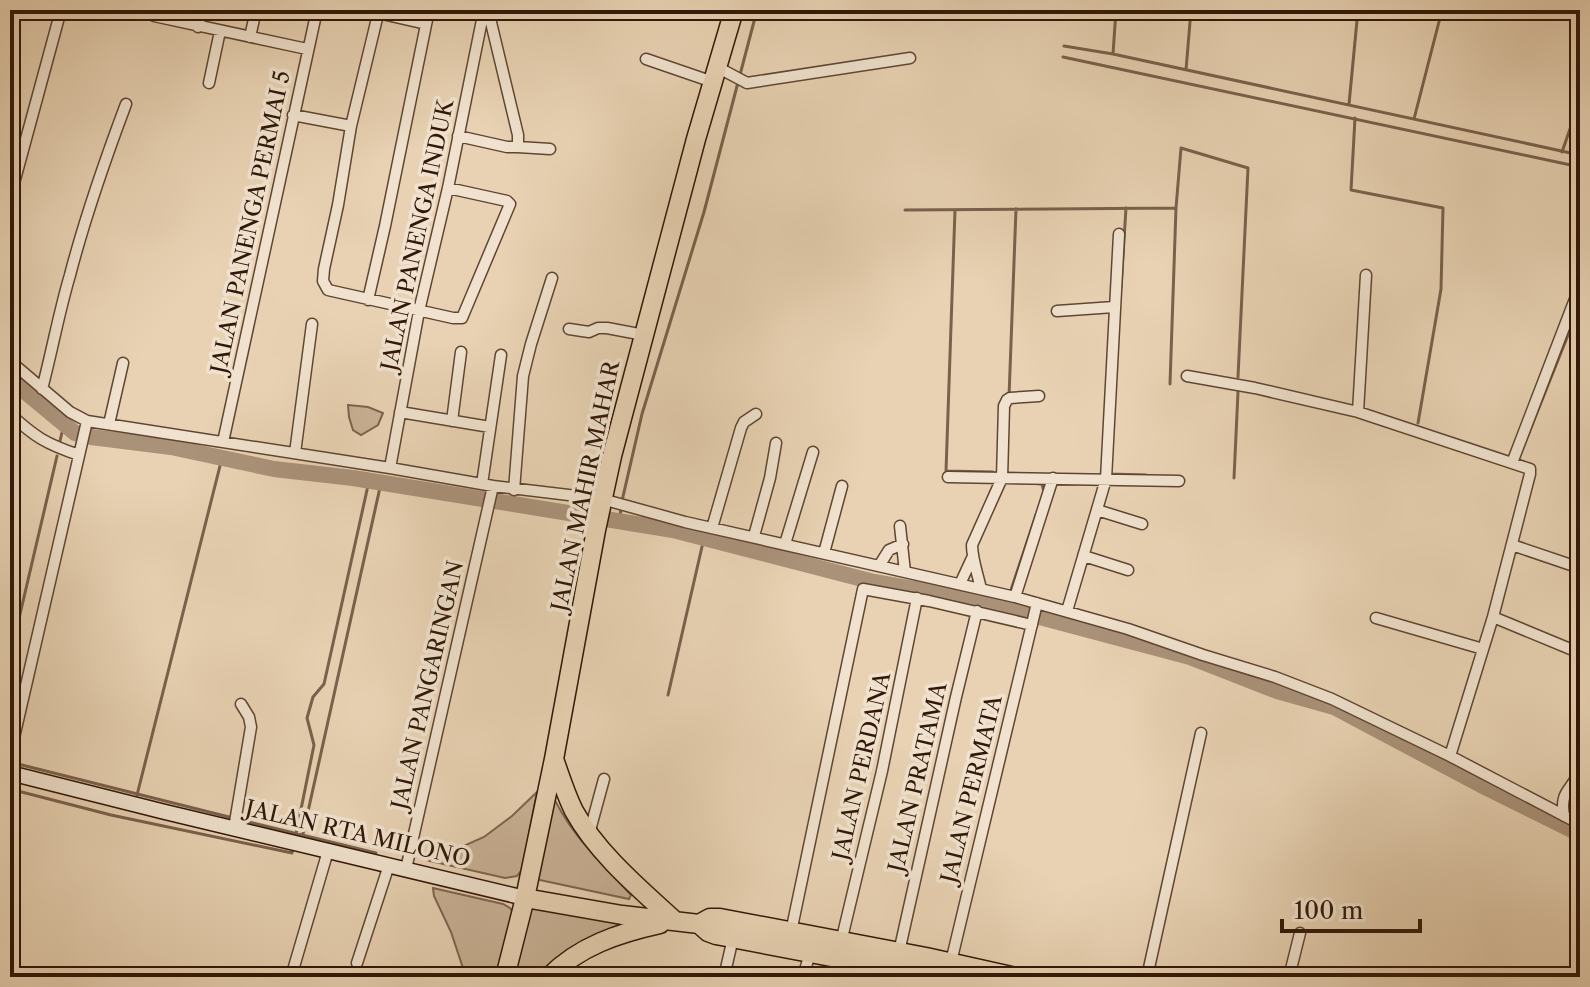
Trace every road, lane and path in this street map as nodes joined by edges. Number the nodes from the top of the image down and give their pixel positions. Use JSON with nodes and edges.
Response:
{"nodes":[{"id":1,"x":61,"y":10,"type":"edge"},
{"id":2,"x":150,"y":10,"type":"edge"},
{"id":3,"x":202,"y":10,"type":"edge"},
{"id":4,"x":256,"y":10,"type":"edge"},
{"id":5,"x":317,"y":10,"type":"edge"},
{"id":6,"x":429,"y":10,"type":"edge"},
{"id":7,"x":486,"y":10,"type":"edge"},
{"id":8,"x":734,"y":10,"type":"edge"},
{"id":9,"x":378,"y":11,"type":"edge"},
{"id":10,"x":426,"y":24,"type":"junction"},
{"id":11,"x":198,"y":27,"type":"junction"},
{"id":12,"x":220,"y":31,"type":"junction"},
{"id":13,"x":250,"y":37,"type":"junction"},
{"id":14,"x":307,"y":49,"type":"junction"},
{"id":15,"x":910,"y":58,"type":"dead end"},
{"id":16,"x":646,"y":59,"type":"dead end"},
{"id":17,"x":715,"y":74,"type":"junction"},
{"id":18,"x":209,"y":83,"type":"dead end"},
{"id":19,"x":126,"y":104,"type":"dead end"},
{"id":20,"x":293,"y":115,"type":"junction"},
{"id":21,"x":351,"y":126,"type":"junction"},
{"id":22,"x":458,"y":136,"type":"junction"},
{"id":23,"x":518,"y":147,"type":"junction"},
{"id":24,"x":550,"y":149,"type":"dead end"},
{"id":25,"x":448,"y":188,"type":"junction"},
{"id":26,"x":10,"y":198,"type":"edge"},
{"id":27,"x":1119,"y":234,"type":"dead end"},
{"id":28,"x":1366,"y":275,"type":"dead end"},
{"id":29,"x":552,"y":278,"type":"dead end"},
{"id":30,"x":1580,"y":286,"type":"edge"},
{"id":31,"x":368,"y":300,"type":"junction"},
{"id":32,"x":1114,"y":307,"type":"junction"},
{"id":33,"x":419,"y":311,"type":"junction"},
{"id":34,"x":1057,"y":311,"type":"dead end"},
{"id":35,"x":312,"y":324,"type":"dead end"},
{"id":36,"x":569,"y":329,"type":"dead end"},
{"id":37,"x":644,"y":335,"type":"junction"},
{"id":38,"x":461,"y":352,"type":"dead end"},
{"id":39,"x":501,"y":355,"type":"dead end"},
{"id":40,"x":10,"y":361,"type":"edge"},
{"id":41,"x":123,"y":363,"type":"dead end"},
{"id":42,"x":1187,"y":376,"type":"dead end"},
{"id":43,"x":42,"y":389,"type":"junction"},
{"id":44,"x":1039,"y":396,"type":"dead end"},
{"id":45,"x":400,"y":412,"type":"junction"},
{"id":46,"x":1358,"y":412,"type":"junction"},
{"id":47,"x":10,"y":414,"type":"edge"},
{"id":48,"x":756,"y":414,"type":"dead end"},
{"id":49,"x":452,"y":421,"type":"junction"},
{"id":50,"x":86,"y":424,"type":"junction"},
{"id":51,"x":109,"y":424,"type":"junction"},
{"id":52,"x":490,"y":427,"type":"junction"},
{"id":53,"x":223,"y":442,"type":"junction"},
{"id":54,"x":776,"y":443,"type":"dead end"},
{"id":55,"x":813,"y":452,"type":"dead end"},
{"id":56,"x":295,"y":453,"type":"junction"},
{"id":57,"x":79,"y":455,"type":"junction"},
{"id":58,"x":1512,"y":463,"type":"junction"},
{"id":59,"x":390,"y":468,"type":"junction"},
{"id":60,"x":948,"y":477,"type":"dead end"},
{"id":61,"x":1002,"y":478,"type":"junction"},
{"id":62,"x":1053,"y":478,"type":"junction"},
{"id":63,"x":1106,"y":479,"type":"junction"},
{"id":64,"x":1179,"y":481,"type":"dead end"},
{"id":65,"x":842,"y":486,"type":"dead end"},
{"id":66,"x":489,"y":488,"type":"junction"},
{"id":67,"x":514,"y":490,"type":"junction"},
{"id":68,"x":602,"y":502,"type":"junction"},
{"id":69,"x":1097,"y":510,"type":"junction"},
{"id":70,"x":1142,"y":524,"type":"dead end"},
{"id":71,"x":900,"y":526,"type":"dead end"},
{"id":72,"x":712,"y":528,"type":"junction"},
{"id":73,"x":754,"y":536,"type":"junction"},
{"id":74,"x":785,"y":544,"type":"junction"},
{"id":75,"x":903,"y":544,"type":"junction"},
{"id":76,"x":1512,"y":545,"type":"junction"},
{"id":77,"x":824,"y":553,"type":"junction"},
{"id":78,"x":973,"y":556,"type":"junction"},
{"id":79,"x":1084,"y":556,"type":"junction"},
{"id":80,"x":879,"y":566,"type":"junction"},
{"id":81,"x":1580,"y":568,"type":"edge"},
{"id":82,"x":1128,"y":570,"type":"dead end"},
{"id":83,"x":905,"y":572,"type":"junction"},
{"id":84,"x":960,"y":584,"type":"junction"},
{"id":85,"x":981,"y":589,"type":"junction"},
{"id":86,"x":1015,"y":597,"type":"junction"},
{"id":87,"x":917,"y":598,"type":"junction"},
{"id":88,"x":977,"y":611,"type":"junction"},
{"id":89,"x":1067,"y":611,"type":"junction"},
{"id":90,"x":1034,"y":615,"type":"junction"},
{"id":91,"x":1493,"y":617,"type":"junction"},
{"id":92,"x":1376,"y":618,"type":"dead end"},
{"id":93,"x":1483,"y":649,"type":"junction"},
{"id":94,"x":1580,"y":653,"type":"edge"},
{"id":95,"x":241,"y":704,"type":"dead end"},
{"id":96,"x":1201,"y":733,"type":"dead end"},
{"id":97,"x":10,"y":755,"type":"edge"},
{"id":98,"x":1450,"y":756,"type":"junction"},
{"id":99,"x":554,"y":759,"type":"junction"},
{"id":100,"x":1580,"y":768,"type":"edge"},
{"id":101,"x":10,"y":773,"type":"edge"},
{"id":102,"x":604,"y":779,"type":"dead end"},
{"id":103,"x":1564,"y":816,"type":"junction"},
{"id":104,"x":1580,"y":824,"type":"edge"},
{"id":105,"x":234,"y":828,"type":"junction"},
{"id":106,"x":589,"y":834,"type":"junction"},
{"id":107,"x":328,"y":851,"type":"junction"},
{"id":108,"x":389,"y":865,"type":"junction"},
{"id":109,"x":406,"y":869,"type":"junction"},
{"id":110,"x":525,"y":898,"type":"junction"},
{"id":111,"x":675,"y":921,"type":"junction"},
{"id":112,"x":699,"y":924,"type":"junction"},
{"id":113,"x":791,"y":932,"type":"junction"},
{"id":114,"x":1300,"y":933,"type":"dead end"},
{"id":115,"x":733,"y":938,"type":"junction"},
{"id":116,"x":841,"y":942,"type":"junction"},
{"id":117,"x":899,"y":952,"type":"junction"},
{"id":118,"x":810,"y":953,"type":"junction"},
{"id":119,"x":951,"y":962,"type":"junction"},
{"id":120,"x":357,"y":963,"type":"dead end"},
{"id":121,"x":924,"y":976,"type":"edge"},
{"id":122,"x":291,"y":977,"type":"edge"},
{"id":123,"x":505,"y":977,"type":"edge"},
{"id":124,"x":549,"y":977,"type":"edge"},
{"id":125,"x":724,"y":977,"type":"edge"},
{"id":126,"x":803,"y":977,"type":"edge"},
{"id":127,"x":1016,"y":977,"type":"edge"},
{"id":128,"x":1147,"y":977,"type":"edge"},
{"id":129,"x":1289,"y":977,"type":"edge"}],
"edges":[{"from":1,"to":26,"type":"street"},
{"from":2,"to":11,"type":"street"},
{"from":3,"to":11,"type":"street"},
{"from":4,"to":13,"type":"street"},
{"from":5,"to":14,"type":"street","name":"JALAN PANENGA PERMAI 5"},
{"from":6,"to":10,"type":"street"},
{"from":7,"to":22,"type":"street","name":"JALAN PANENGA INDUK"},
{"from":7,"to":23,"type":"street"},
{"from":8,"to":17,"type":"highway","name":"JALAN MAHIR MAHAR"},
{"from":9,"to":10,"type":"street"},
{"from":9,"to":21,"type":"street"},
{"from":10,"to":31,"type":"street"},
{"from":11,"to":12,"type":"street"},
{"from":12,"to":13,"type":"street"},
{"from":12,"to":18,"type":"street"},
{"from":13,"to":14,"type":"street"},
{"from":14,"to":20,"type":"street","name":"JALAN PANENGA PERMAI 5"},
{"from":15,"to":17,"type":"street"},
{"from":16,"to":17,"type":"street"},
{"from":17,"to":37,"type":"highway","name":"JALAN MAHIR MAHAR"},
{"from":19,"to":43,"type":"street"},
{"from":20,"to":21,"type":"street"},
{"from":20,"to":53,"type":"street","name":"JALAN PANENGA PERMAI 5"},
{"from":21,"to":31,"type":"street"},
{"from":22,"to":23,"type":"street"},
{"from":22,"to":25,"type":"street","name":"JALAN PANENGA INDUK"},
{"from":23,"to":24,"type":"street"},
{"from":25,"to":33,"type":"street","name":"JALAN PANENGA INDUK"},
{"from":25,"to":33,"type":"street"},
{"from":27,"to":32,"type":"street"},
{"from":28,"to":46,"type":"street"},
{"from":29,"to":67,"type":"street"},
{"from":30,"to":58,"type":"street"},
{"from":31,"to":33,"type":"street"},
{"from":32,"to":34,"type":"street"},
{"from":32,"to":63,"type":"street"},
{"from":33,"to":45,"type":"street","name":"JALAN PANENGA INDUK"},
{"from":35,"to":56,"type":"street"},
{"from":36,"to":37,"type":"street"},
{"from":37,"to":68,"type":"highway","name":"JALAN MAHIR MAHAR"},
{"from":38,"to":49,"type":"street"},
{"from":39,"to":52,"type":"street","name":"JALAN PANGARINGAN"},
{"from":40,"to":43,"type":"street"},
{"from":41,"to":51,"type":"street"},
{"from":42,"to":46,"type":"street"},
{"from":43,"to":50,"type":"street"},
{"from":44,"to":61,"type":"street"},
{"from":45,"to":49,"type":"street"},
{"from":45,"to":59,"type":"street","name":"JALAN PANENGA INDUK"},
{"from":46,"to":58,"type":"street"},
{"from":47,"to":57,"type":"street"},
{"from":48,"to":72,"type":"street"},
{"from":49,"to":52,"type":"street"},
{"from":50,"to":51,"type":"street"},
{"from":50,"to":57,"type":"street"},
{"from":51,"to":53,"type":"street"},
{"from":52,"to":66,"type":"street","name":"JALAN PANGARINGAN"},
{"from":53,"to":56,"type":"street"},
{"from":54,"to":73,"type":"street"},
{"from":55,"to":74,"type":"street"},
{"from":56,"to":59,"type":"street"},
{"from":57,"to":97,"type":"street"},
{"from":58,"to":76,"type":"street"},
{"from":59,"to":66,"type":"street"},
{"from":60,"to":61,"type":"street"},
{"from":61,"to":62,"type":"street"},
{"from":61,"to":78,"type":"street"},
{"from":62,"to":63,"type":"street"},
{"from":62,"to":86,"type":"street"},
{"from":63,"to":64,"type":"street"},
{"from":63,"to":69,"type":"street"},
{"from":65,"to":77,"type":"street"},
{"from":66,"to":67,"type":"street"},
{"from":66,"to":109,"type":"street","name":"JALAN PANGARINGAN"},
{"from":67,"to":68,"type":"street"},
{"from":68,"to":72,"type":"street"},
{"from":68,"to":99,"type":"highway","name":"JALAN MAHIR MAHAR"},
{"from":69,"to":70,"type":"street"},
{"from":69,"to":79,"type":"street"},
{"from":71,"to":75,"type":"street"},
{"from":72,"to":73,"type":"street"},
{"from":73,"to":74,"type":"street"},
{"from":74,"to":77,"type":"street"},
{"from":75,"to":80,"type":"street"},
{"from":75,"to":83,"type":"street"},
{"from":76,"to":81,"type":"street"},
{"from":76,"to":91,"type":"street"},
{"from":77,"to":80,"type":"street"},
{"from":78,"to":84,"type":"street"},
{"from":78,"to":85,"type":"street"},
{"from":79,"to":82,"type":"street"},
{"from":79,"to":89,"type":"street"},
{"from":80,"to":83,"type":"street"},
{"from":83,"to":84,"type":"street"},
{"from":84,"to":85,"type":"street"},
{"from":85,"to":86,"type":"street"},
{"from":86,"to":90,"type":"street"},
{"from":87,"to":88,"type":"street"},
{"from":87,"to":113,"type":"street"},
{"from":87,"to":116,"type":"street","name":"JALAN PERDANA"},
{"from":88,"to":90,"type":"street"},
{"from":88,"to":117,"type":"street","name":"JALAN PRATAMA"},
{"from":89,"to":90,"type":"street"},
{"from":89,"to":98,"type":"street"},
{"from":90,"to":119,"type":"street","name":"JALAN PERMATA"},
{"from":91,"to":93,"type":"street"},
{"from":91,"to":94,"type":"street"},
{"from":92,"to":93,"type":"street"},
{"from":93,"to":98,"type":"street"},
{"from":95,"to":105,"type":"street"},
{"from":96,"to":128,"type":"street"},
{"from":98,"to":103,"type":"street"},
{"from":99,"to":106,"type":"highway"},
{"from":99,"to":110,"type":"highway","name":"JALAN MAHIR MAHAR"},
{"from":100,"to":103,"type":"street"},
{"from":101,"to":105,"type":"street","name":"JALAN RTA MILONO"},
{"from":102,"to":106,"type":"street"},
{"from":103,"to":104,"type":"street"},
{"from":105,"to":107,"type":"street","name":"JALAN RTA MILONO"},
{"from":106,"to":111,"type":"highway"},
{"from":107,"to":108,"type":"street","name":"JALAN RTA MILONO"},
{"from":107,"to":122,"type":"street"},
{"from":108,"to":109,"type":"street","name":"JALAN RTA MILONO"},
{"from":108,"to":120,"type":"street"},
{"from":109,"to":110,"type":"street","name":"JALAN RTA MILONO"},
{"from":110,"to":111,"type":"highway","name":"JALAN RTA MILONO"},
{"from":110,"to":123,"type":"highway","name":"JALAN MAHIR MAHAR"},
{"from":111,"to":112,"type":"highway","name":"JALAN RTA MILONO"},
{"from":111,"to":124,"type":"highway"},
{"from":112,"to":113,"type":"highway","name":"JALAN RTA MILONO"},
{"from":112,"to":115,"type":"highway","name":"JALAN RTA MILONO"},
{"from":113,"to":116,"type":"highway","name":"JALAN RTA MILONO"},
{"from":114,"to":129,"type":"street"},
{"from":115,"to":118,"type":"highway","name":"JALAN RTA MILONO"},
{"from":115,"to":125,"type":"street"},
{"from":116,"to":117,"type":"highway","name":"JALAN RTA MILONO"},
{"from":117,"to":119,"type":"highway","name":"JALAN RTA MILONO"},
{"from":118,"to":121,"type":"highway","name":"JALAN RTA MILONO"},
{"from":118,"to":126,"type":"street"},
{"from":119,"to":127,"type":"highway","name":"JALAN RTA MILONO"}]}
